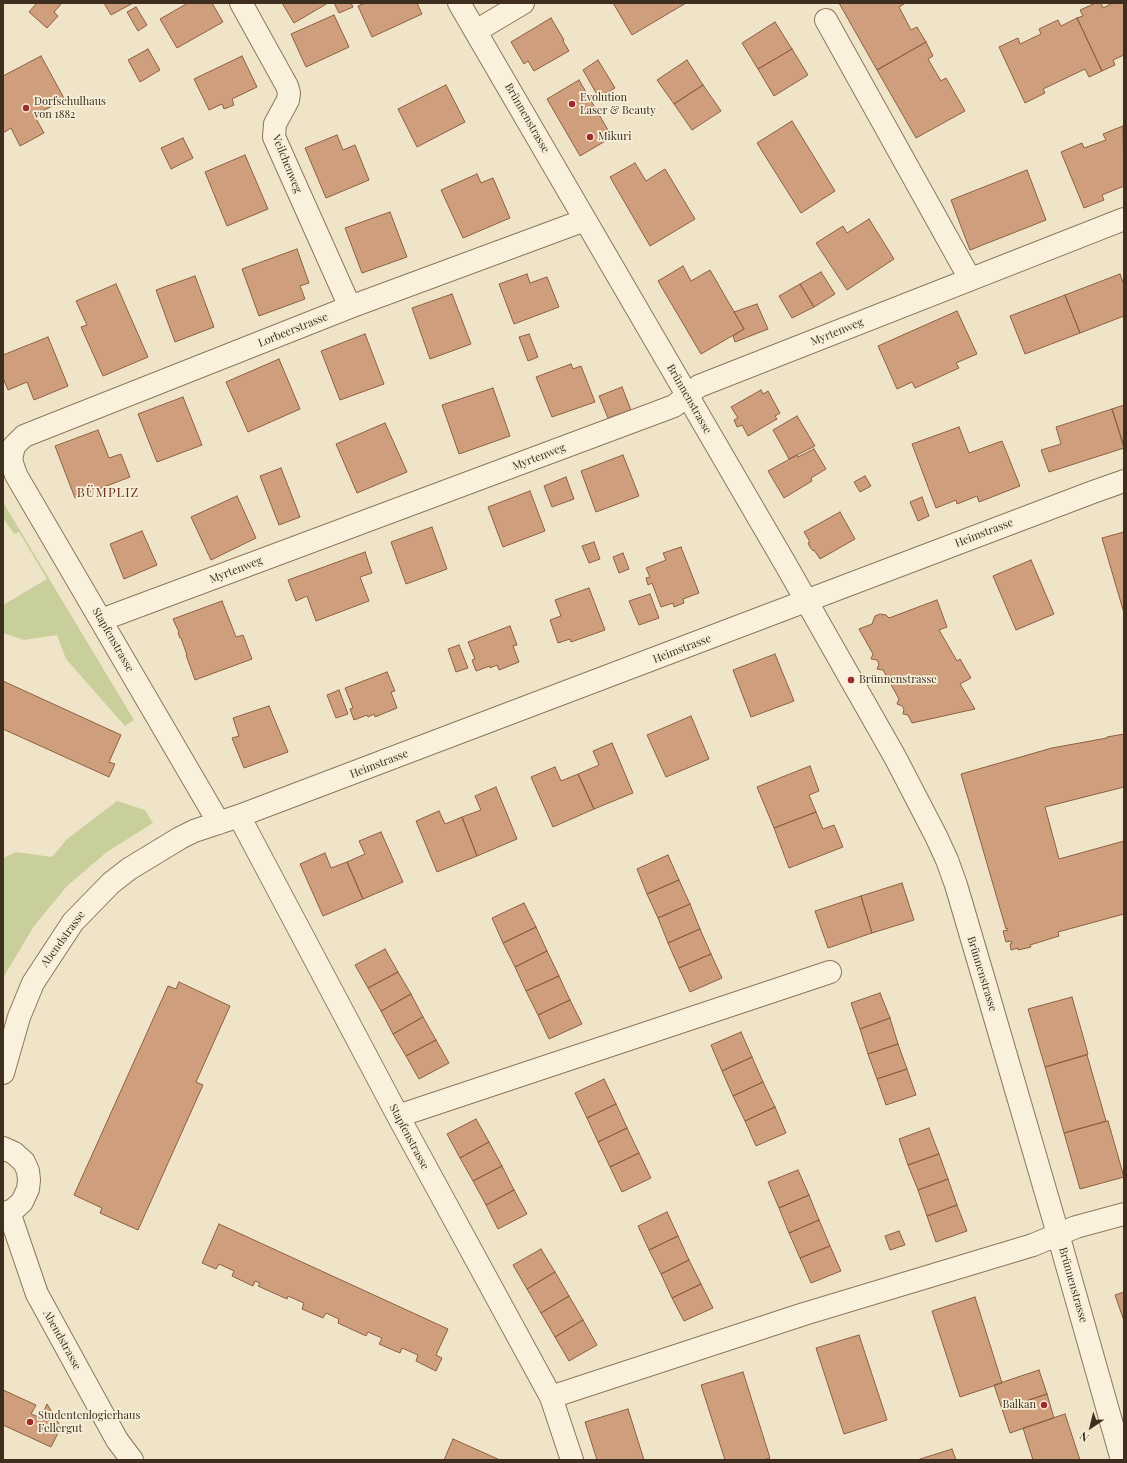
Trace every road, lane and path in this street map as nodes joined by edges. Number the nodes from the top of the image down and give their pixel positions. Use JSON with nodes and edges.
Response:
{"nodes":[{"id":1,"x":242,"y":3,"type":"edge"},
{"id":2,"x":459,"y":3,"type":"edge"},
{"id":3,"x":523,"y":3,"type":"edge"},
{"id":4,"x":826,"y":20,"type":"dead end"},
{"id":5,"x":476,"y":32,"type":"junction"},
{"id":6,"x":1124,"y":219,"type":"edge"},
{"id":7,"x":585,"y":220,"type":"junction"},
{"id":8,"x":970,"y":279,"type":"junction"},
{"id":9,"x":350,"y":308,"type":"junction"},
{"id":10,"x":687,"y":396,"type":"junction"},
{"id":11,"x":11,"y":455,"type":"joint"},
{"id":12,"x":1124,"y":481,"type":"edge"},
{"id":13,"x":806,"y":601,"type":"junction"},
{"id":14,"x":101,"y":620,"type":"junction"},
{"id":15,"x":239,"y":816,"type":"junction"},
{"id":16,"x":218,"y":823,"type":"junction"},
{"id":17,"x":830,"y":972,"type":"dead end"},
{"id":18,"x":3,"y":1073,"type":"edge"},
{"id":19,"x":398,"y":1116,"type":"junction"},
{"id":20,"x":3,"y":1148,"type":"edge"},
{"id":21,"x":6,"y":1213,"type":"edge"},
{"id":22,"x":1124,"y":1214,"type":"edge"},
{"id":23,"x":1058,"y":1234,"type":"junction"},
{"id":24,"x":551,"y":1397,"type":"junction"},
{"id":25,"x":132,"y":1460,"type":"edge"},
{"id":26,"x":572,"y":1460,"type":"edge"},
{"id":27,"x":1122,"y":1460,"type":"edge"}],
"edges":[{"from":1,"to":9,"type":"street","name":"Veilchenweg"},
{"from":2,"to":5,"type":"street","name":"Brünnenstrasse"},
{"from":3,"to":5,"type":"street"},
{"from":4,"to":8,"type":"street"},
{"from":5,"to":7,"type":"street","name":"Brünnenstrasse"},
{"from":6,"to":8,"type":"street","name":"Myrtenweg"},
{"from":7,"to":9,"type":"street","name":"Lorbeerstrasse"},
{"from":7,"to":10,"type":"street","name":"Brünnenstrasse"},
{"from":8,"to":10,"type":"street","name":"Myrtenweg"},
{"from":9,"to":11,"type":"street","name":"Lorbeerstrasse"},
{"from":10,"to":13,"type":"street","name":"Brünnenstrasse"},
{"from":10,"to":14,"type":"street","name":"Myrtenweg"},
{"from":11,"to":14,"type":"street","name":"Stapfenstrasse"},
{"from":12,"to":13,"type":"street","name":"Heimstrasse"},
{"from":13,"to":15,"type":"street","name":"Heimstrasse"},
{"from":13,"to":23,"type":"street","name":"Brünnenstrasse"},
{"from":14,"to":16,"type":"street","name":"Stapfenstrasse"},
{"from":15,"to":16,"type":"street","name":"Abendstrasse"},
{"from":15,"to":19,"type":"street","name":"Stapfenstrasse"},
{"from":16,"to":18,"type":"street","name":"Abendstrasse"},
{"from":17,"to":19,"type":"street"},
{"from":19,"to":24,"type":"street","name":"Stapfenstrasse"},
{"from":20,"to":21,"type":"street","name":"Abendstrasse"},
{"from":21,"to":25,"type":"street","name":"Abendstrasse"},
{"from":22,"to":23,"type":"street"},
{"from":23,"to":24,"type":"street"},
{"from":23,"to":27,"type":"street","name":"Brünnenstrasse"},
{"from":24,"to":26,"type":"street","name":"Stapfenstrasse"}]}
